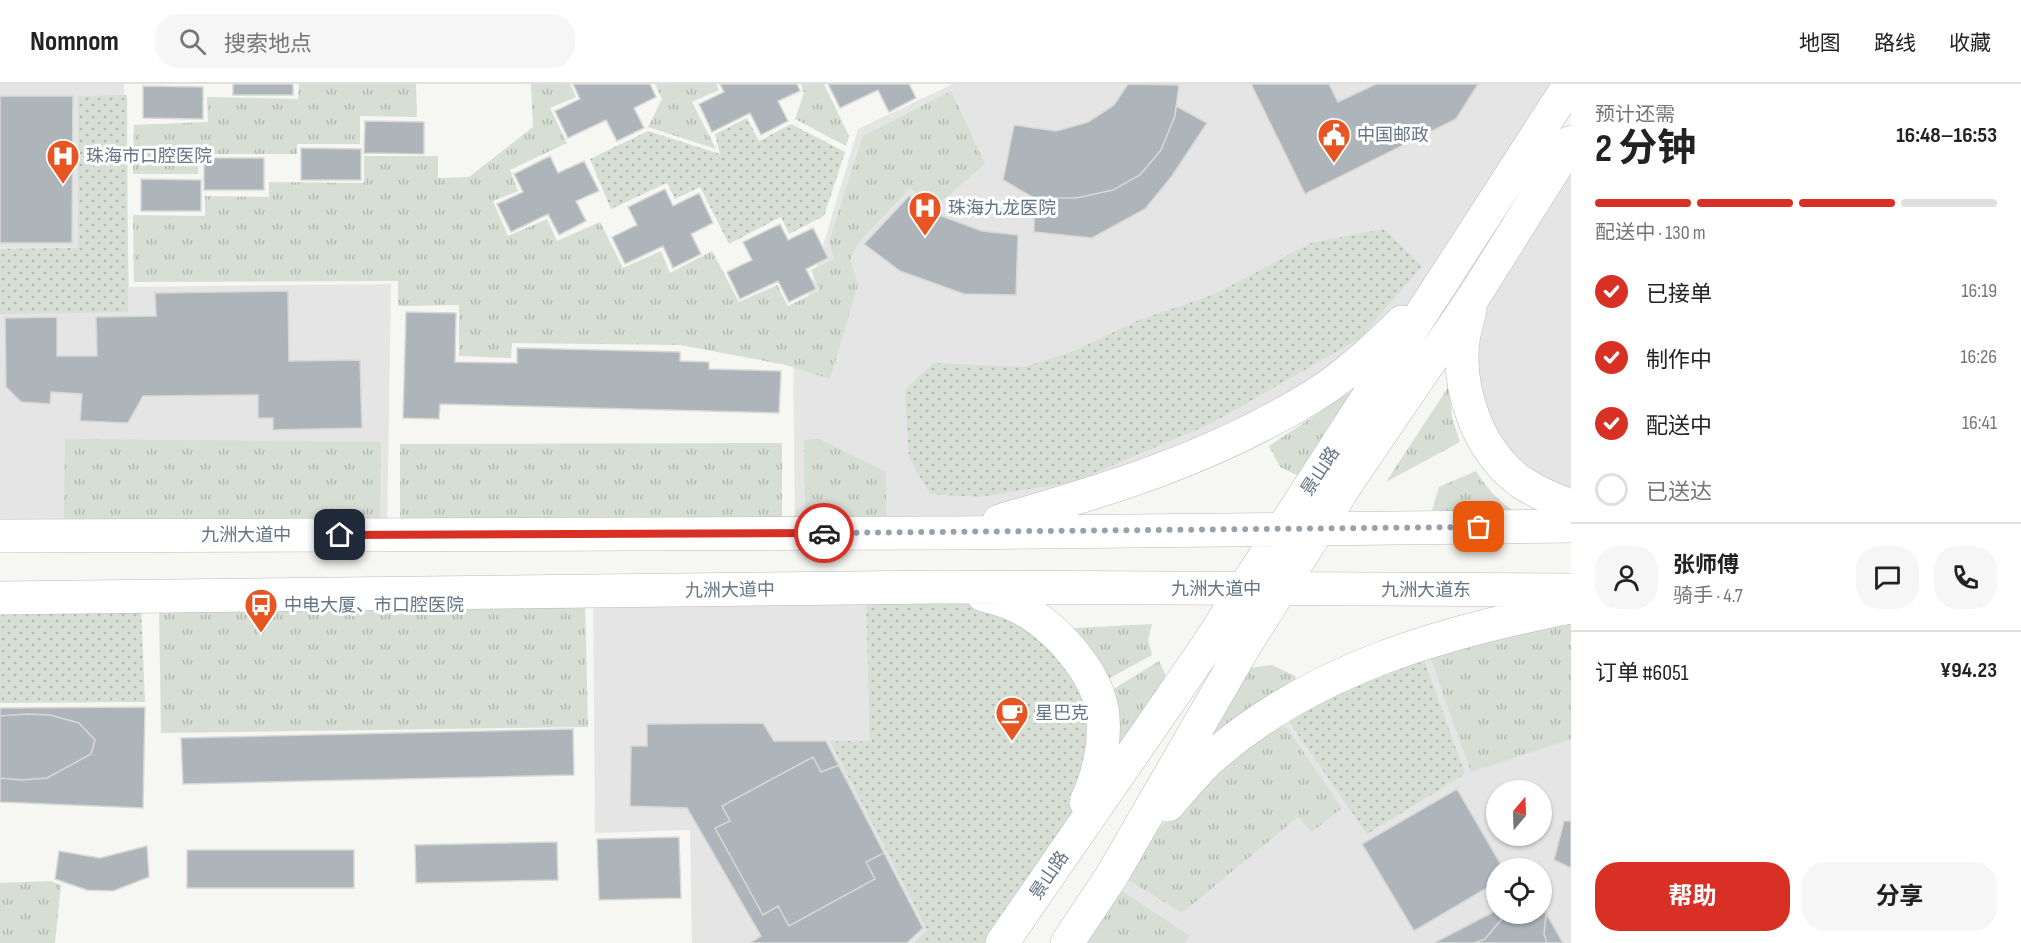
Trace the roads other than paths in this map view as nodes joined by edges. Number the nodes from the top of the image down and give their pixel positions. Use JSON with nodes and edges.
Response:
{"nodes":[{"id":1,"x":1570,"y":84,"type":"edge"},
{"id":2,"x":1571,"y":142,"type":"edge"},
{"id":3,"x":1455,"y":262,"type":"junction"},
{"id":4,"x":1473,"y":298,"type":"junction"},
{"id":5,"x":1571,"y":506,"type":"edge"},
{"id":6,"x":1571,"y":526,"type":"edge"},
{"id":7,"x":1284,"y":529,"type":"junction"},
{"id":8,"x":1320,"y":529,"type":"junction"},
{"id":9,"x":956,"y":533,"type":"junction"},
{"id":10,"x":0,"y":536,"type":"edge"},
{"id":11,"x":939,"y":588,"type":"junction"},
{"id":12,"x":1244,"y":589,"type":"junction"},
{"id":13,"x":1280,"y":589,"type":"junction"},
{"id":14,"x":1571,"y":590,"type":"edge"},
{"id":15,"x":0,"y":598,"type":"edge"},
{"id":16,"x":1571,"y":607,"type":"edge"},
{"id":17,"x":1062,"y":856,"type":"junction"},
{"id":18,"x":1111,"y":877,"type":"junction"},
{"id":19,"x":1002,"y":943,"type":"edge"},
{"id":20,"x":1067,"y":943,"type":"edge"}],
"edges":[{"from":1,"to":3,"type":"main road","name":"景山路"},
{"from":2,"to":4,"type":"main road","name":"景山路"},
{"from":3,"to":7,"type":"main road","name":"景山路"},
{"from":3,"to":9,"type":"main road"},
{"from":4,"to":5,"type":"main road"},
{"from":4,"to":8,"type":"main road","name":"景山路"},
{"from":6,"to":8,"type":"main road"},
{"from":7,"to":8,"type":"main road","name":"九洲大道中"},
{"from":7,"to":9,"type":"main road","name":"九洲大道中"},
{"from":7,"to":12,"type":"main road","name":"景山路"},
{"from":8,"to":13,"type":"main road","name":"景山路"},
{"from":9,"to":10,"type":"main road","name":"九洲大道中"},
{"from":11,"to":12,"type":"main road","name":"九洲大道中"},
{"from":11,"to":15,"type":"main road","name":"九洲大道中"},
{"from":11,"to":17,"type":"main road"},
{"from":12,"to":13,"type":"main road","name":"九洲大道中"},
{"from":12,"to":17,"type":"main road","name":"景山路"},
{"from":13,"to":14,"type":"main road","name":"九洲大道东"},
{"from":13,"to":18,"type":"main road","name":"景山路"},
{"from":16,"to":18,"type":"main road"},
{"from":17,"to":19,"type":"main road","name":"景山路"},
{"from":18,"to":20,"type":"main road","name":"景山路"}]}
